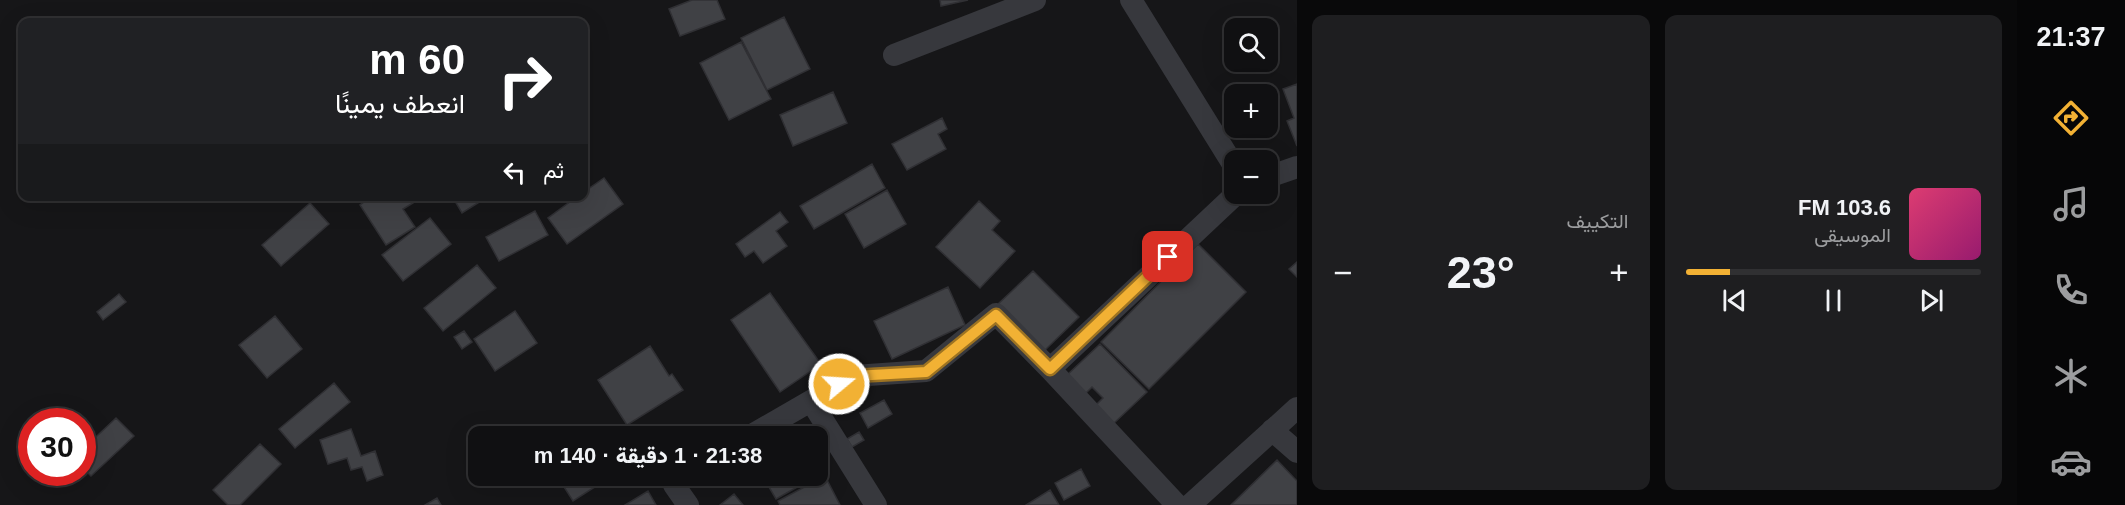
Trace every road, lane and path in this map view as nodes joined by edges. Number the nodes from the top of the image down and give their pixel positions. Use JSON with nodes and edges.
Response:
{"nodes":[{"id":1,"x":1035,"y":0,"type":"edge"},
{"id":2,"x":1131,"y":0,"type":"edge"},
{"id":3,"x":894,"y":55,"type":"dead end"},
{"id":4,"x":1224,"y":150,"type":"edge"},
{"id":5,"x":1297,"y":167,"type":"edge"},
{"id":6,"x":1278,"y":174,"type":"edge"},
{"id":7,"x":1225,"y":204,"type":"edge"},
{"id":8,"x":1050,"y":369,"type":"junction"},
{"id":9,"x":810,"y":401,"type":"junction"},
{"id":10,"x":1297,"y":408,"type":"edge"},
{"id":11,"x":767,"y":426,"type":"edge"},
{"id":12,"x":1272,"y":430,"type":"junction"},
{"id":13,"x":1297,"y":452,"type":"edge"},
{"id":14,"x":675,"y":486,"type":"edge"},
{"id":15,"x":688,"y":505,"type":"edge"},
{"id":16,"x":876,"y":505,"type":"edge"},
{"id":17,"x":1177,"y":505,"type":"edge"},
{"id":18,"x":1190,"y":505,"type":"edge"}],
"edges":[{"from":1,"to":3,"type":"street"},
{"from":2,"to":4,"type":"street"},
{"from":5,"to":6,"type":"street"},
{"from":7,"to":8,"type":"street"},
{"from":8,"to":9,"type":"street"},
{"from":8,"to":17,"type":"street"},
{"from":9,"to":11,"type":"street"},
{"from":9,"to":16,"type":"street"},
{"from":10,"to":12,"type":"street"},
{"from":12,"to":13,"type":"street"},
{"from":12,"to":18,"type":"street"},
{"from":14,"to":15,"type":"street"}]}
